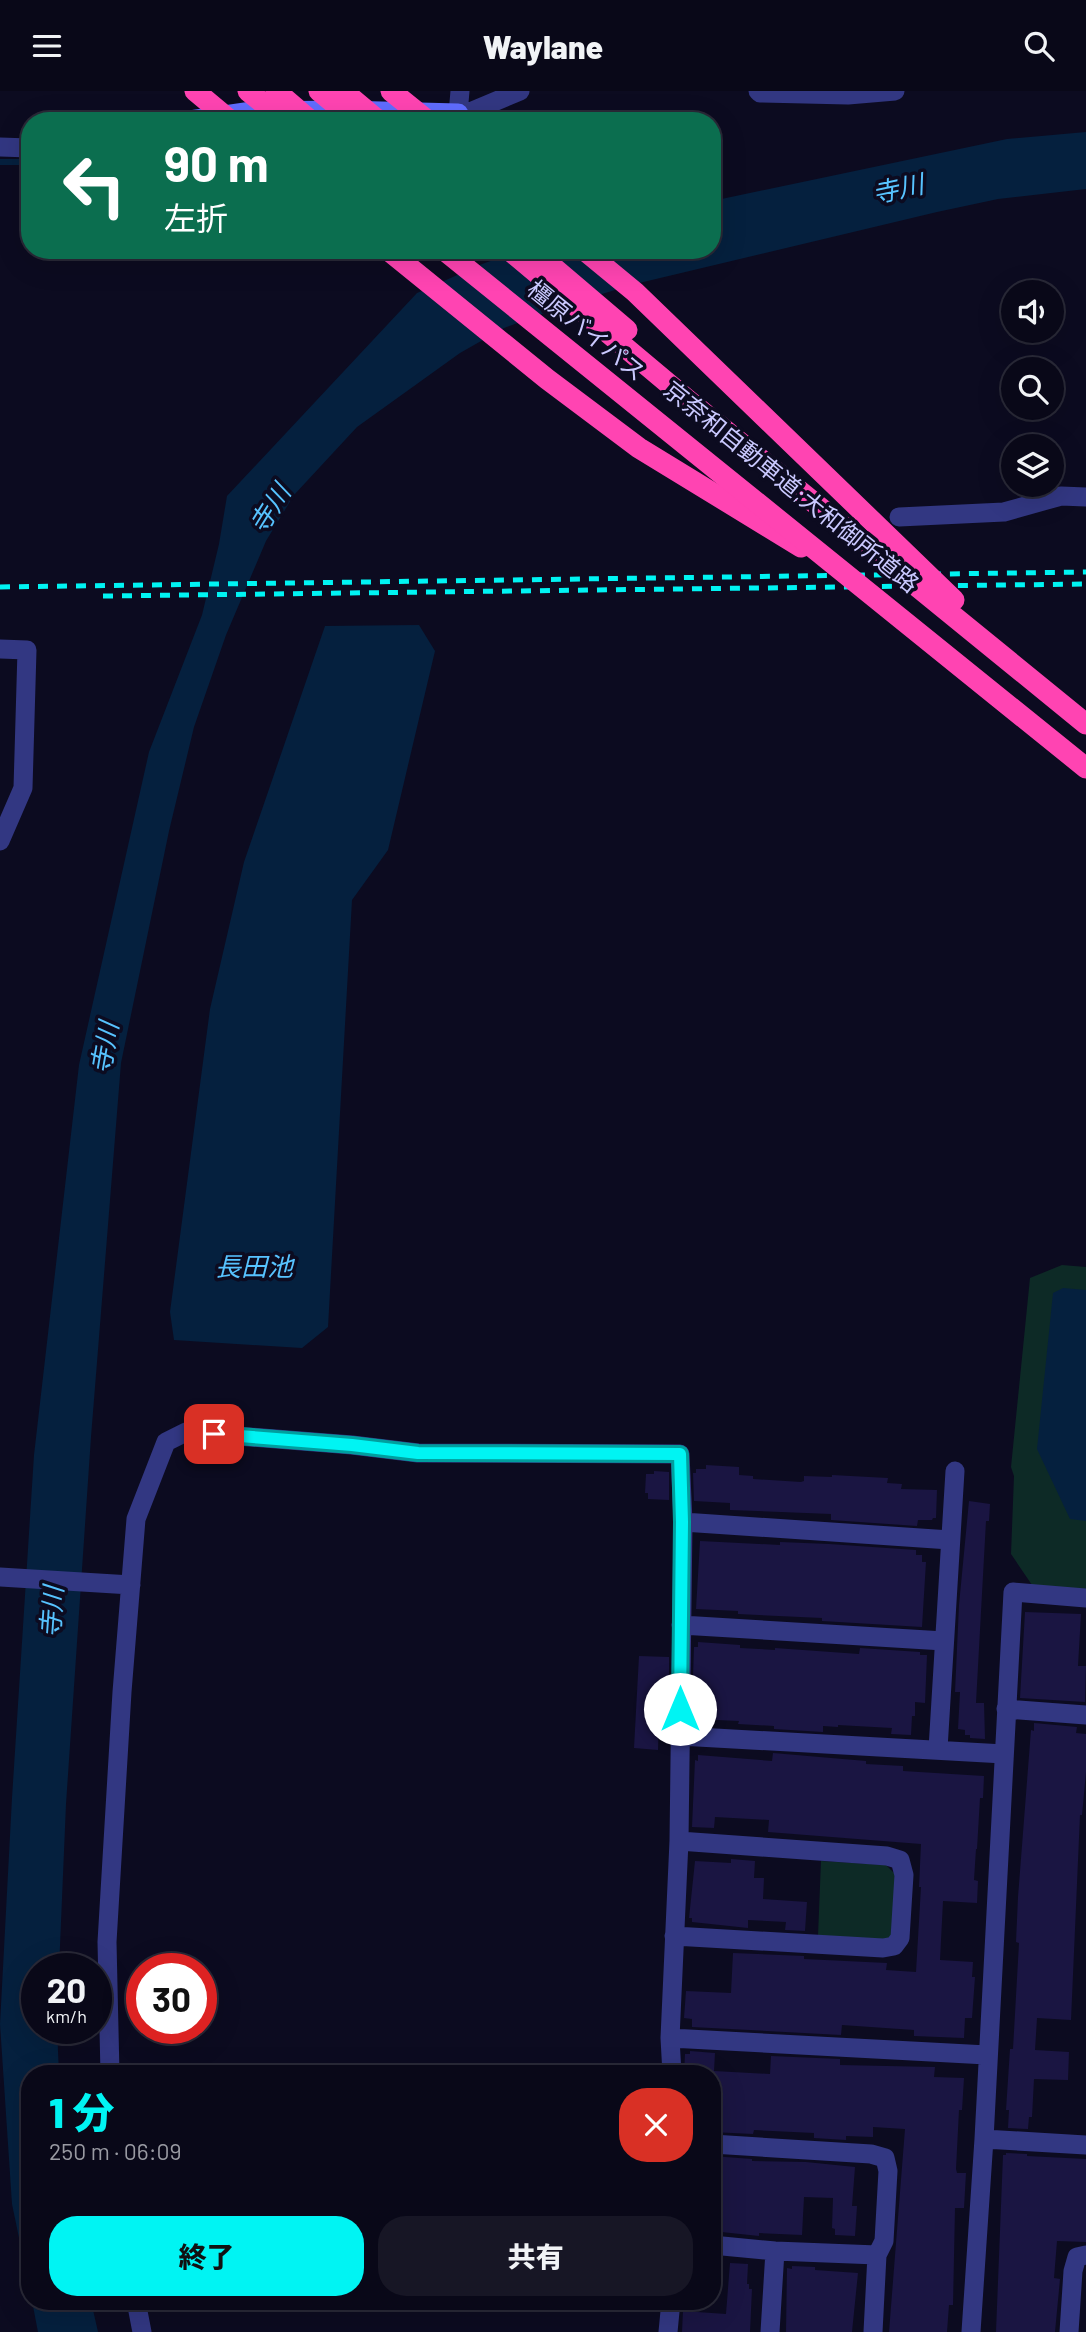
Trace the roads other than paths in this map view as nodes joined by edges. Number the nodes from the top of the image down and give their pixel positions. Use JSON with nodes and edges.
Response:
{"nodes":[{"id":1,"x":195,"y":91,"type":"edge"},
{"id":2,"x":248,"y":91,"type":"edge"},
{"id":3,"x":275,"y":91,"type":"edge"},
{"id":4,"x":319,"y":91,"type":"edge"},
{"id":5,"x":343,"y":91,"type":"edge"},
{"id":6,"x":391,"y":91,"type":"edge"},
{"id":7,"x":460,"y":91,"type":"edge"},
{"id":8,"x":758,"y":91,"type":"edge"},
{"id":9,"x":894,"y":91,"type":"edge"},
{"id":10,"x":514,"y":92,"type":"edge"},
{"id":11,"x":800,"y":92,"type":"edge"},
{"id":12,"x":848,"y":93,"type":"edge"},
{"id":13,"x":220,"y":112,"type":"edge"},
{"id":14,"x":251,"y":112,"type":"edge"},
{"id":15,"x":274,"y":112,"type":"edge"},
{"id":16,"x":300,"y":112,"type":"edge"},
{"id":17,"x":344,"y":112,"type":"edge"},
{"id":18,"x":368,"y":112,"type":"edge"},
{"id":19,"x":381,"y":112,"type":"edge"},
{"id":20,"x":417,"y":112,"type":"edge"},
{"id":21,"x":458,"y":112,"type":"edge"},
{"id":22,"x":470,"y":112,"type":"edge"},
{"id":23,"x":0,"y":147,"type":"edge"},
{"id":24,"x":21,"y":148,"type":"edge"},
{"id":25,"x":399,"y":259,"type":"edge"},
{"id":26,"x":455,"y":259,"type":"edge"},
{"id":27,"x":477,"y":259,"type":"edge"},
{"id":28,"x":520,"y":259,"type":"edge"},
{"id":29,"x":544,"y":259,"type":"edge"},
{"id":30,"x":595,"y":259,"type":"edge"},
{"id":31,"x":1086,"y":497,"type":"edge"},
{"id":32,"x":899,"y":517,"type":"dead end"},
{"id":33,"x":839,"y":571,"type":"junction"},
{"id":34,"x":993,"y":638,"type":"junction"},
{"id":35,"x":0,"y":649,"type":"edge"},
{"id":36,"x":1086,"y":714,"type":"edge"},
{"id":37,"x":1086,"y":724,"type":"edge"},
{"id":38,"x":1086,"y":761,"type":"edge"},
{"id":39,"x":1086,"y":768,"type":"edge"},
{"id":40,"x":0,"y":841,"type":"edge"},
{"id":41,"x":955,"y":1471,"type":"dead end"},
{"id":42,"x":682,"y":1522,"type":"junction"},
{"id":43,"x":950,"y":1540,"type":"junction"},
{"id":44,"x":0,"y":1577,"type":"edge"},
{"id":45,"x":124,"y":1584,"type":"junction"},
{"id":46,"x":1086,"y":1598,"type":"edge"},
{"id":47,"x":681,"y":1625,"type":"junction"},
{"id":48,"x":944,"y":1641,"type":"junction"},
{"id":49,"x":1006,"y":1709,"type":"junction"},
{"id":50,"x":1086,"y":1714,"type":"edge"},
{"id":51,"x":680,"y":1736,"type":"junction"},
{"id":52,"x":938,"y":1749,"type":"junction"},
{"id":53,"x":1004,"y":1754,"type":"junction"},
{"id":54,"x":679,"y":1841,"type":"junction"},
{"id":55,"x":674,"y":1936,"type":"junction"},
{"id":56,"x":670,"y":2038,"type":"junction"},
{"id":57,"x":987,"y":2055,"type":"junction"},
{"id":58,"x":110,"y":2065,"type":"edge"},
{"id":59,"x":672,"y":2065,"type":"edge"},
{"id":60,"x":984,"y":2139,"type":"junction"},
{"id":61,"x":721,"y":2145,"type":"edge"},
{"id":62,"x":1086,"y":2145,"type":"edge"},
{"id":63,"x":721,"y":2246,"type":"edge"},
{"id":64,"x":775,"y":2251,"type":"junction"},
{"id":65,"x":877,"y":2255,"type":"junction"},
{"id":66,"x":1086,"y":2255,"type":"edge"},
{"id":67,"x":138,"y":2310,"type":"edge"},
{"id":68,"x":670,"y":2310,"type":"edge"},
{"id":69,"x":142,"y":2332,"type":"edge"},
{"id":70,"x":668,"y":2332,"type":"edge"},
{"id":71,"x":770,"y":2332,"type":"edge"},
{"id":72,"x":873,"y":2332,"type":"edge"},
{"id":73,"x":971,"y":2332,"type":"edge"},
{"id":74,"x":1069,"y":2332,"type":"edge"}],
"edges":[{"from":1,"to":13,"type":"highway","bridge":true},
{"from":2,"to":15,"type":"highway","bridge":true},
{"from":3,"to":16,"type":"highway","bridge":true},
{"from":4,"to":17,"type":"highway","bridge":true},
{"from":5,"to":18,"type":"highway","bridge":true},
{"from":6,"to":20,"type":"highway","bridge":true},
{"from":7,"to":21,"type":"street"},
{"from":8,"to":11,"type":"street"},
{"from":9,"to":12,"type":"street"},
{"from":10,"to":22,"type":"street"},
{"from":11,"to":12,"type":"street"},
{"from":14,"to":19,"type":"street"},
{"from":23,"to":24,"type":"street"},
{"from":25,"to":33,"type":"highway","bridge":true},
{"from":26,"to":33,"type":"highway","name":"橿原バイパス","bridge":true},
{"from":27,"to":38,"type":"highway","name":"京奈和自動車道;大和御所道路"},
{"from":28,"to":37,"type":"highway","name":"京奈和自動車道;大和御所道路","bridge":true},
{"from":29,"to":34,"type":"highway","name":"橿原バイパス","bridge":true},
{"from":30,"to":34,"type":"highway","bridge":true},
{"from":31,"to":32,"type":"street"},
{"from":33,"to":39,"type":"highway","name":"橿原バイパス","bridge":true},
{"from":34,"to":36,"type":"highway","name":"橿原バイパス"},
{"from":35,"to":40,"type":"street"},
{"from":41,"to":43,"type":"street"},
{"from":42,"to":43,"type":"street"},
{"from":42,"to":45,"type":"street"},
{"from":42,"to":47,"type":"street"},
{"from":43,"to":48,"type":"street"},
{"from":44,"to":45,"type":"street"},
{"from":45,"to":58,"type":"street"},
{"from":46,"to":49,"type":"street"},
{"from":47,"to":48,"type":"street"},
{"from":47,"to":51,"type":"street"},
{"from":48,"to":52,"type":"street"},
{"from":49,"to":50,"type":"street"},
{"from":49,"to":53,"type":"street"},
{"from":51,"to":52,"type":"street"},
{"from":51,"to":54,"type":"street"},
{"from":52,"to":53,"type":"street"},
{"from":53,"to":57,"type":"street"},
{"from":54,"to":55,"type":"street"},
{"from":54,"to":55,"type":"street"},
{"from":55,"to":56,"type":"street"},
{"from":56,"to":57,"type":"street"},
{"from":56,"to":59,"type":"street"},
{"from":57,"to":60,"type":"street"},
{"from":60,"to":62,"type":"street"},
{"from":60,"to":73,"type":"street"},
{"from":61,"to":65,"type":"street"},
{"from":63,"to":64,"type":"street"},
{"from":64,"to":65,"type":"street"},
{"from":64,"to":71,"type":"street"},
{"from":65,"to":72,"type":"street"},
{"from":66,"to":74,"type":"street"},
{"from":67,"to":69,"type":"street"},
{"from":68,"to":70,"type":"street"}]}
